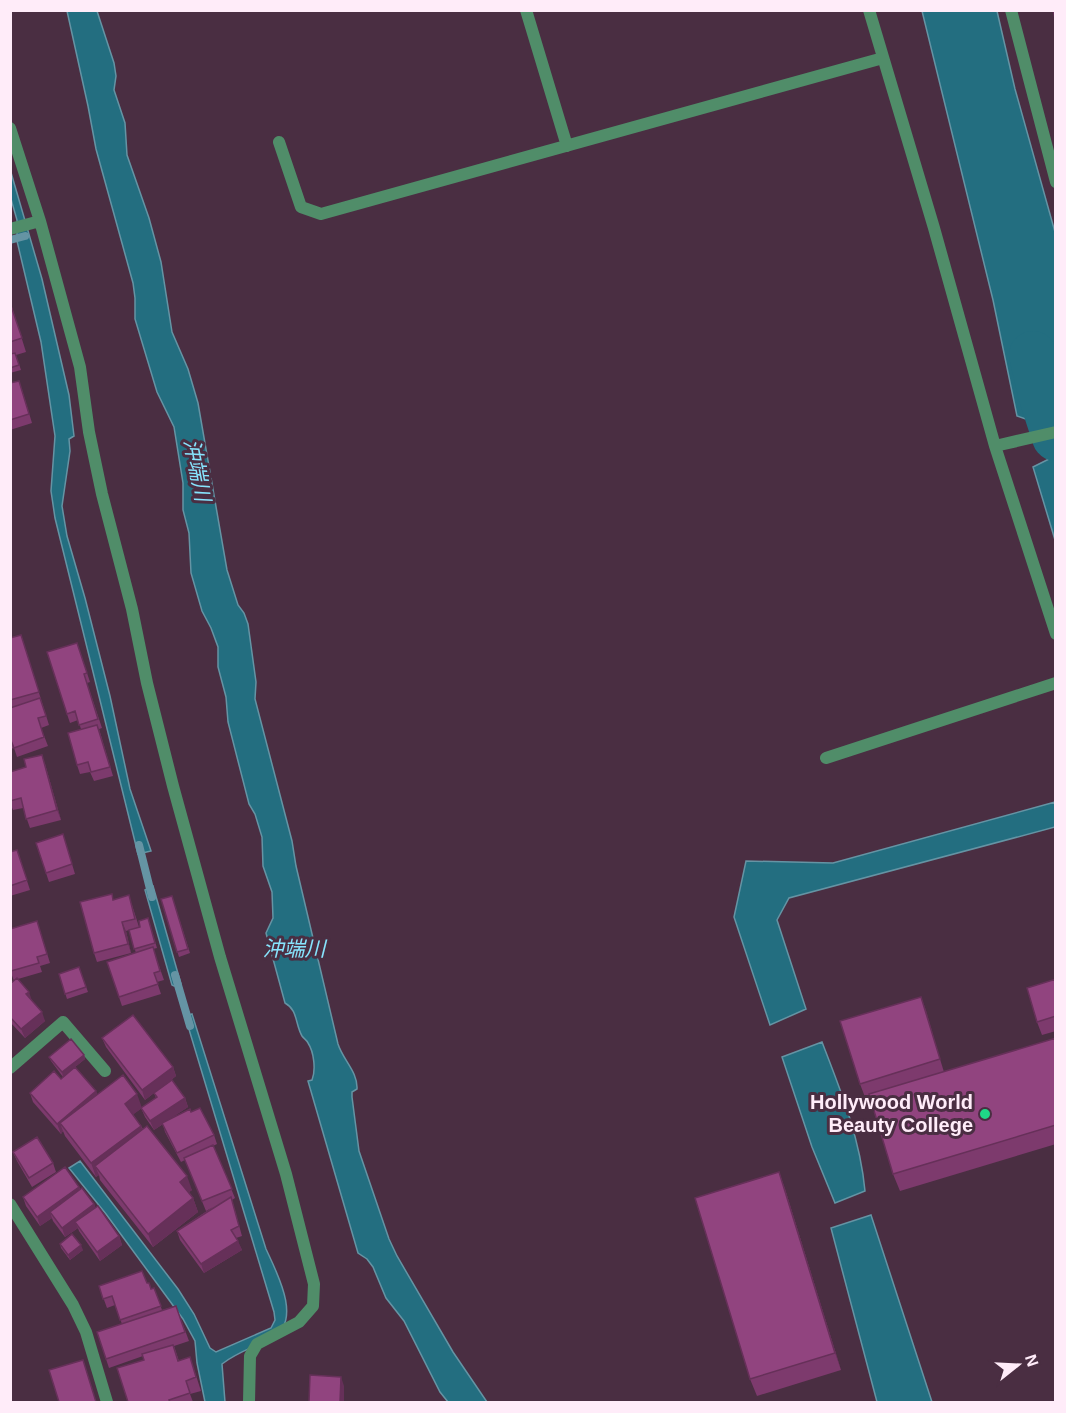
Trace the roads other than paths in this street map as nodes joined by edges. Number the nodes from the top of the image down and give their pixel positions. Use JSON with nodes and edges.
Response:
{"nodes":[{"id":1,"x":526,"y":10,"type":"edge"},
{"id":2,"x":869,"y":10,"type":"edge"},
{"id":3,"x":1011,"y":10,"type":"edge"},
{"id":4,"x":883,"y":58,"type":"junction"},
{"id":5,"x":10,"y":128,"type":"edge"},
{"id":6,"x":279,"y":142,"type":"dead end"},
{"id":7,"x":567,"y":146,"type":"junction"},
{"id":8,"x":1056,"y":182,"type":"edge"},
{"id":9,"x":34,"y":223,"type":"junction"},
{"id":10,"x":13,"y":229,"type":"edge"},
{"id":11,"x":1056,"y":432,"type":"edge"},
{"id":12,"x":995,"y":446,"type":"junction"},
{"id":13,"x":1056,"y":634,"type":"edge"},
{"id":14,"x":1056,"y":683,"type":"edge"},
{"id":15,"x":825,"y":759,"type":"dead end"},
{"id":16,"x":10,"y":1068,"type":"edge"},
{"id":17,"x":105,"y":1071,"type":"dead end"},
{"id":18,"x":10,"y":1204,"type":"edge"},
{"id":19,"x":107,"y":1402,"type":"edge"},
{"id":20,"x":249,"y":1402,"type":"edge"}],
"edges":[{"from":1,"to":7,"type":"street"},
{"from":2,"to":4,"type":"street"},
{"from":3,"to":8,"type":"street"},
{"from":4,"to":7,"type":"street"},
{"from":4,"to":12,"type":"street"},
{"from":5,"to":9,"type":"street"},
{"from":6,"to":7,"type":"street"},
{"from":9,"to":10,"type":"street"},
{"from":9,"to":20,"type":"street"},
{"from":11,"to":12,"type":"street"},
{"from":12,"to":13,"type":"street"},
{"from":14,"to":15,"type":"street"},
{"from":16,"to":17,"type":"street"},
{"from":18,"to":19,"type":"street"}]}
